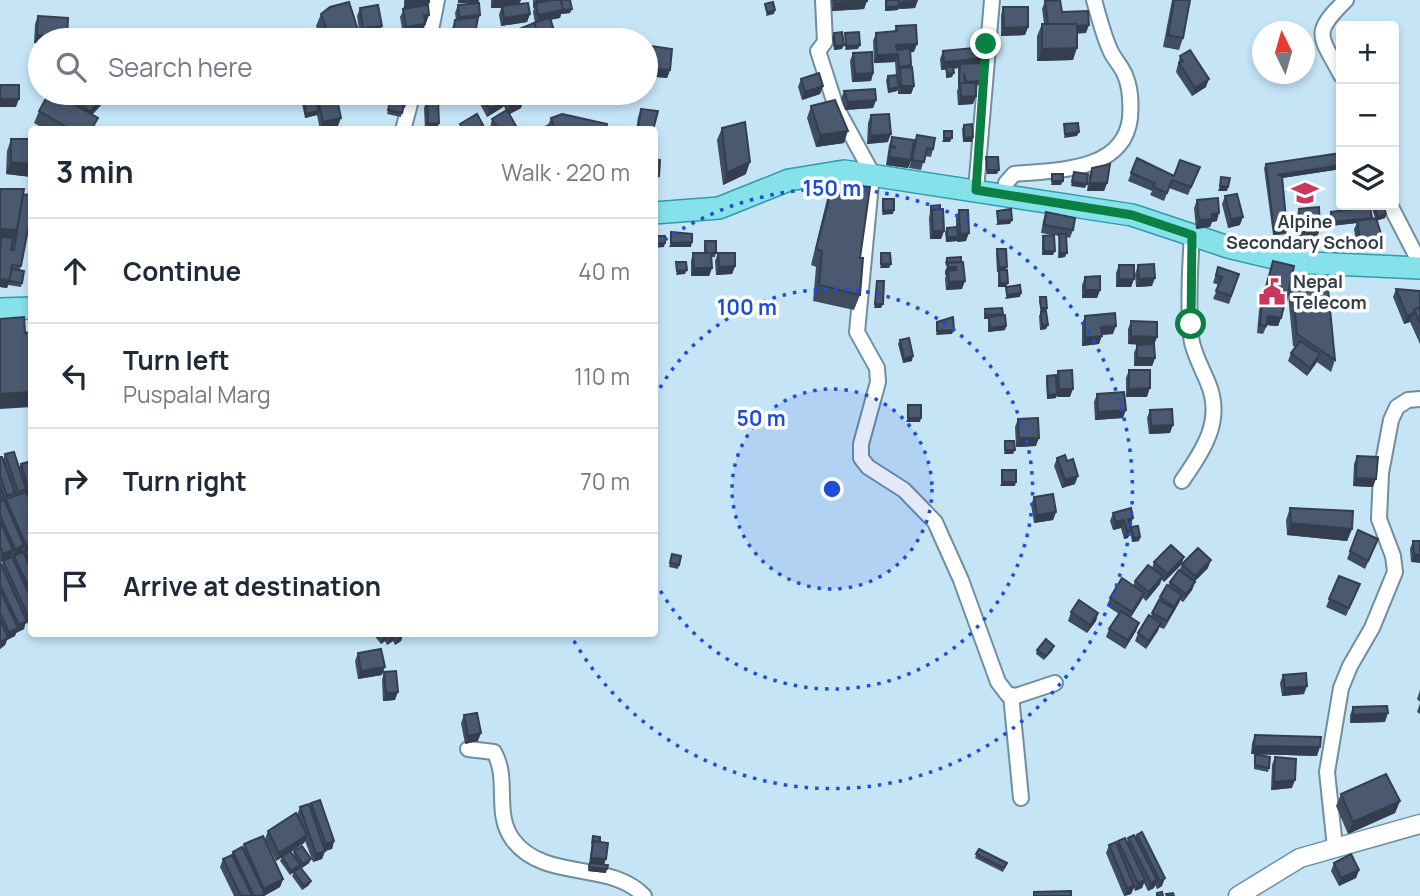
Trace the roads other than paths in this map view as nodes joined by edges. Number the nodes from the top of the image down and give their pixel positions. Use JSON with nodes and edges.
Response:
{"nodes":[{"id":1,"x":437,"y":0,"type":"edge"},
{"id":2,"x":823,"y":0,"type":"edge"},
{"id":3,"x":992,"y":0,"type":"edge"},
{"id":4,"x":1094,"y":0,"type":"edge"},
{"id":5,"x":1346,"y":0,"type":"edge"},
{"id":6,"x":431,"y":28,"type":"edge"},
{"id":7,"x":1336,"y":65,"type":"edge"},
{"id":8,"x":410,"y":105,"type":"edge"},
{"id":9,"x":404,"y":126,"type":"edge"},
{"id":10,"x":872,"y":173,"type":"junction"},
{"id":11,"x":976,"y":190,"type":"junction"},
{"id":12,"x":1004,"y":195,"type":"junction"},
{"id":13,"x":1392,"y":210,"type":"edge"},
{"id":14,"x":658,"y":213,"type":"edge"},
{"id":15,"x":1192,"y":235,"type":"junction"},
{"id":16,"x":1420,"y":265,"type":"edge"},
{"id":17,"x":28,"y":308,"type":"edge"},
{"id":18,"x":0,"y":309,"type":"edge"},
{"id":19,"x":1420,"y":399,"type":"edge"},
{"id":20,"x":1182,"y":481,"type":"dead end"},
{"id":21,"x":1055,"y":683,"type":"dead end"},
{"id":22,"x":1011,"y":695,"type":"junction"},
{"id":23,"x":468,"y":750,"type":"dead end"},
{"id":24,"x":1021,"y":798,"type":"dead end"},
{"id":25,"x":1420,"y":824,"type":"edge"},
{"id":26,"x":1335,"y":847,"type":"junction"},
{"id":27,"x":645,"y":896,"type":"edge"},
{"id":28,"x":1238,"y":896,"type":"edge"}],
"edges":[{"from":1,"to":6,"type":"street"},
{"from":2,"to":10,"type":"street"},
{"from":3,"to":11,"type":"street"},
{"from":4,"to":12,"type":"street"},
{"from":5,"to":7,"type":"street"},
{"from":8,"to":9,"type":"street"},
{"from":10,"to":11,"type":"main road"},
{"from":10,"to":14,"type":"main road"},
{"from":10,"to":22,"type":"street"},
{"from":11,"to":12,"type":"main road"},
{"from":12,"to":15,"type":"main road"},
{"from":13,"to":16,"type":"street"},
{"from":15,"to":16,"type":"main road"},
{"from":15,"to":20,"type":"street"},
{"from":17,"to":18,"type":"main road"},
{"from":19,"to":26,"type":"street"},
{"from":21,"to":22,"type":"street"},
{"from":22,"to":24,"type":"street"},
{"from":23,"to":27,"type":"street"},
{"from":25,"to":26,"type":"street"},
{"from":26,"to":28,"type":"street"}]}
